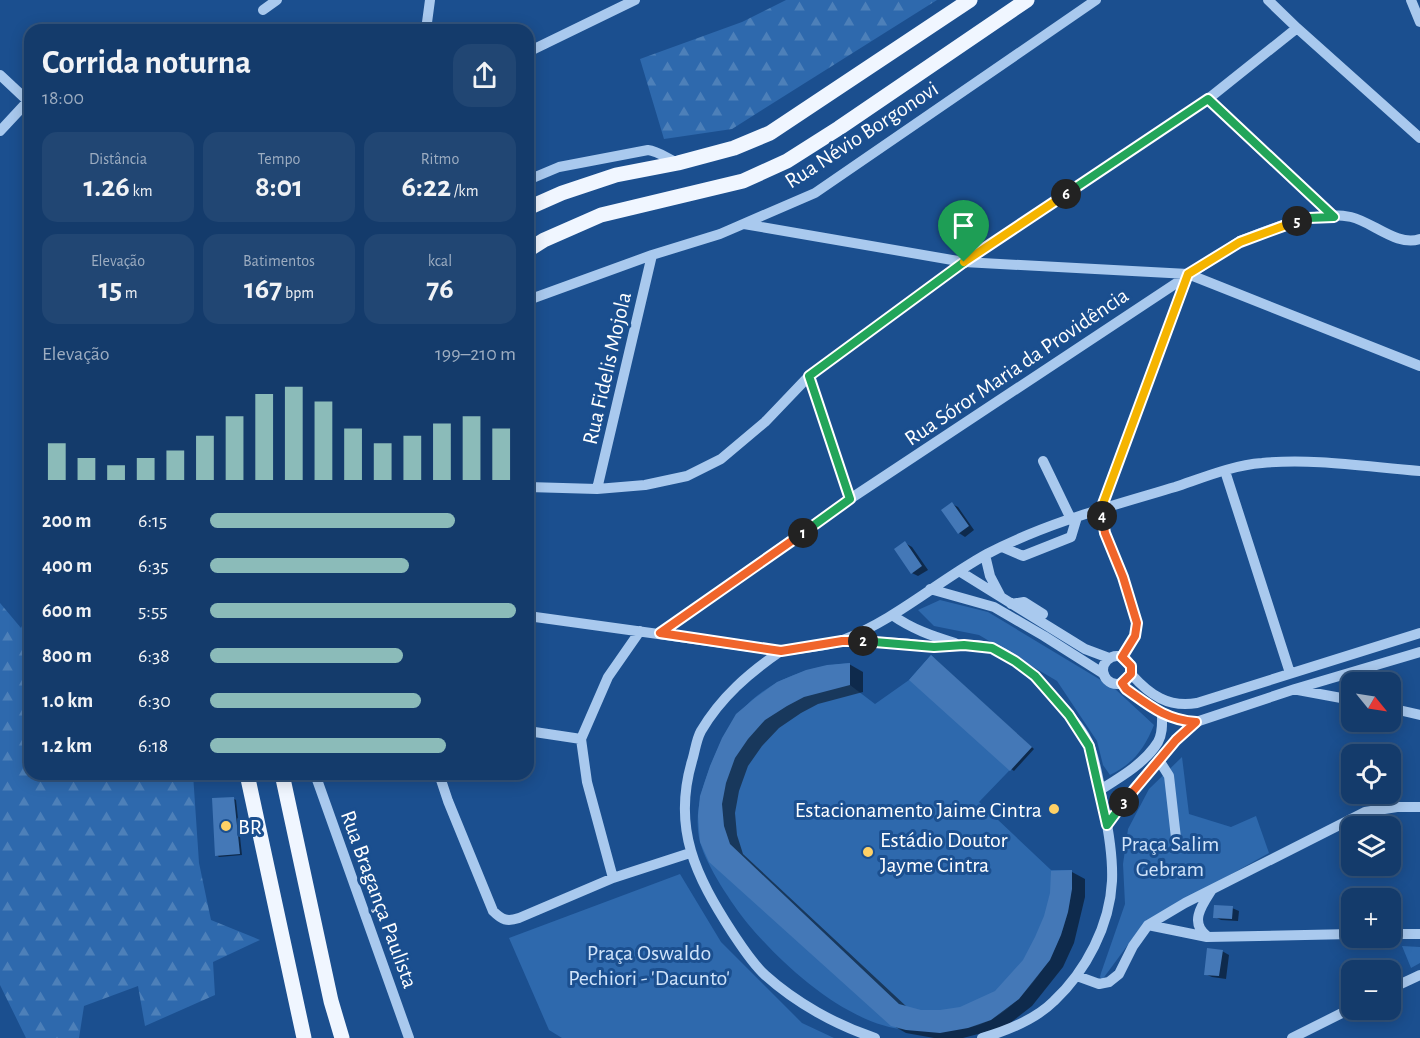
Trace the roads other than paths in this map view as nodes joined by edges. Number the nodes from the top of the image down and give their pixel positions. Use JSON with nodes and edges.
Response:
{"nodes":[{"id":1,"x":277,"y":0,"type":"edge"},
{"id":2,"x":430,"y":0,"type":"edge"},
{"id":3,"x":635,"y":0,"type":"edge"},
{"id":4,"x":970,"y":0,"type":"edge"},
{"id":5,"x":1028,"y":0,"type":"edge"},
{"id":6,"x":1096,"y":0,"type":"edge"},
{"id":7,"x":1268,"y":0,"type":"edge"},
{"id":8,"x":1411,"y":0,"type":"edge"},
{"id":9,"x":263,"y":10,"type":"dead end"},
{"id":10,"x":1420,"y":22,"type":"edge"},
{"id":11,"x":427,"y":24,"type":"edge"},
{"id":12,"x":1297,"y":28,"type":"junction"},
{"id":13,"x":534,"y":49,"type":"edge"},
{"id":14,"x":0,"y":75,"type":"edge"},
{"id":15,"x":24,"y":97,"type":"edge"},
{"id":16,"x":1208,"y":99,"type":"junction"},
{"id":17,"x":24,"y":107,"type":"edge"},
{"id":18,"x":0,"y":131,"type":"edge"},
{"id":19,"x":1420,"y":138,"type":"edge"},
{"id":20,"x":678,"y":163,"type":"junction"},
{"id":21,"x":534,"y":177,"type":"edge"},
{"id":22,"x":534,"y":205,"type":"edge"},
{"id":23,"x":1334,"y":217,"type":"junction"},
{"id":24,"x":744,"y":224,"type":"junction"},
{"id":25,"x":1420,"y":239,"type":"edge"},
{"id":26,"x":534,"y":246,"type":"edge"},
{"id":27,"x":652,"y":255,"type":"junction"},
{"id":28,"x":964,"y":262,"type":"junction"},
{"id":29,"x":1188,"y":274,"type":"junction"},
{"id":30,"x":534,"y":298,"type":"edge"},
{"id":31,"x":1420,"y":366,"type":"edge"},
{"id":32,"x":809,"y":376,"type":"junction"},
{"id":33,"x":1043,"y":461,"type":"dead end"},
{"id":34,"x":1225,"y":471,"type":"junction"},
{"id":35,"x":1420,"y":471,"type":"edge"},
{"id":36,"x":534,"y":487,"type":"edge"},
{"id":37,"x":597,"y":489,"type":"junction"},
{"id":38,"x":850,"y":499,"type":"junction"},
{"id":39,"x":1101,"y":509,"type":"junction"},
{"id":40,"x":1074,"y":518,"type":"junction"},
{"id":41,"x":1002,"y":547,"type":"junction"},
{"id":42,"x":985,"y":555,"type":"junction"},
{"id":43,"x":959,"y":572,"type":"junction"},
{"id":44,"x":930,"y":589,"type":"junction"},
{"id":45,"x":1001,"y":597,"type":"junction"},
{"id":46,"x":892,"y":615,"type":"junction"},
{"id":47,"x":534,"y":617,"type":"edge"},
{"id":48,"x":640,"y":631,"type":"junction"},
{"id":49,"x":660,"y":633,"type":"junction"},
{"id":50,"x":1416,"y":633,"type":"edge"},
{"id":51,"x":842,"y":641,"type":"junction"},
{"id":52,"x":964,"y":645,"type":"junction"},
{"id":53,"x":781,"y":651,"type":"junction"},
{"id":54,"x":1419,"y":653,"type":"edge"},
{"id":55,"x":1122,"y":657,"type":"junction"},
{"id":56,"x":1109,"y":658,"type":"junction"},
{"id":57,"x":1363,"y":669,"type":"joint"},
{"id":58,"x":1290,"y":673,"type":"junction"},
{"id":59,"x":1104,"y":674,"type":"junction"},
{"id":60,"x":1131,"y":674,"type":"junction"},
{"id":61,"x":1122,"y":683,"type":"junction"},
{"id":62,"x":1295,"y":689,"type":"junction"},
{"id":63,"x":1341,"y":698,"type":"edge"},
{"id":64,"x":1401,"y":710,"type":"edge"},
{"id":65,"x":1162,"y":714,"type":"junction"},
{"id":66,"x":1420,"y":715,"type":"edge"},
{"id":67,"x":1196,"y":722,"type":"junction"},
{"id":68,"x":534,"y":732,"type":"edge"},
{"id":69,"x":581,"y":739,"type":"junction"},
{"id":70,"x":1159,"y":760,"type":"junction"},
{"id":71,"x":248,"y":780,"type":"edge"},
{"id":72,"x":283,"y":780,"type":"edge"},
{"id":73,"x":317,"y":780,"type":"edge"},
{"id":74,"x":441,"y":780,"type":"edge"},
{"id":75,"x":1100,"y":790,"type":"junction"},
{"id":76,"x":1420,"y":807,"type":"edge"},
{"id":77,"x":1107,"y":825,"type":"junction"},
{"id":78,"x":1176,"y":838,"type":"dead end"},
{"id":79,"x":690,"y":853,"type":"junction"},
{"id":80,"x":613,"y":878,"type":"junction"},
{"id":81,"x":1211,"y":891,"type":"junction"},
{"id":82,"x":1148,"y":925,"type":"junction"},
{"id":83,"x":1401,"y":933,"type":"edge"},
{"id":84,"x":1341,"y":934,"type":"edge"},
{"id":85,"x":1420,"y":935,"type":"edge"},
{"id":86,"x":1207,"y":937,"type":"junction"},
{"id":87,"x":1420,"y":975,"type":"edge"},
{"id":88,"x":1077,"y":976,"type":"junction"},
{"id":89,"x":1401,"y":984,"type":"edge"},
{"id":90,"x":1341,"y":1014,"type":"edge"},
{"id":91,"x":304,"y":1038,"type":"edge"},
{"id":92,"x":342,"y":1038,"type":"edge"},
{"id":93,"x":408,"y":1038,"type":"edge"},
{"id":94,"x":875,"y":1038,"type":"edge"},
{"id":95,"x":982,"y":1038,"type":"edge"},
{"id":96,"x":1292,"y":1038,"type":"edge"}],
"edges":[{"from":1,"to":9,"type":"street"},
{"from":2,"to":11,"type":"street"},
{"from":3,"to":13,"type":"street"},
{"from":4,"to":20,"type":"main road"},
{"from":5,"to":26,"type":"main road"},
{"from":6,"to":24,"type":"street","name":"Rua Névio Borgonovi"},
{"from":7,"to":12,"type":"street"},
{"from":8,"to":10,"type":"street"},
{"from":12,"to":16,"type":"street"},
{"from":12,"to":19,"type":"street"},
{"from":14,"to":15,"type":"street"},
{"from":16,"to":23,"type":"street"},
{"from":16,"to":28,"type":"street"},
{"from":17,"to":18,"type":"street"},
{"from":20,"to":21,"type":"street"},
{"from":20,"to":22,"type":"main road"},
{"from":23,"to":25,"type":"street","name":"Rua Sóror Maria da Providência"},
{"from":23,"to":29,"type":"street","name":"Rua Sóror Maria da Providência"},
{"from":24,"to":27,"type":"street","name":"Rua Névio Borgonovi"},
{"from":24,"to":28,"type":"street"},
{"from":27,"to":30,"type":"street","name":"Rua Névio Borgonovi"},
{"from":27,"to":37,"type":"street","name":"Rua Fidelis Mojola"},
{"from":28,"to":29,"type":"street"},
{"from":28,"to":32,"type":"street"},
{"from":29,"to":31,"type":"street"},
{"from":29,"to":38,"type":"street","name":"Rua Sóror Maria da Providência"},
{"from":29,"to":39,"type":"street"},
{"from":32,"to":37,"type":"street"},
{"from":32,"to":38,"type":"street"},
{"from":33,"to":40,"type":"street"},
{"from":34,"to":35,"type":"street"},
{"from":34,"to":39,"type":"street"},
{"from":34,"to":58,"type":"street"},
{"from":36,"to":37,"type":"street"},
{"from":38,"to":49,"type":"street","name":"Rua Sóror Maria da Providência"},
{"from":39,"to":40,"type":"street"},
{"from":39,"to":55,"type":"street"},
{"from":40,"to":41,"type":"street"},
{"from":40,"to":41,"type":"street"},
{"from":41,"to":42,"type":"street"},
{"from":42,"to":43,"type":"street"},
{"from":42,"to":45,"type":"street"},
{"from":43,"to":44,"type":"street"},
{"from":43,"to":45,"type":"street"},
{"from":44,"to":46,"type":"street"},
{"from":44,"to":59,"type":"street"},
{"from":45,"to":56,"type":"street"},
{"from":46,"to":51,"type":"street"},
{"from":46,"to":52,"type":"street"},
{"from":47,"to":48,"type":"street"},
{"from":48,"to":49,"type":"street"},
{"from":48,"to":69,"type":"street"},
{"from":49,"to":53,"type":"street"},
{"from":50,"to":54,"type":"street"},
{"from":50,"to":58,"type":"street"},
{"from":51,"to":52,"type":"street"},
{"from":51,"to":53,"type":"street"},
{"from":52,"to":75,"type":"street"},
{"from":53,"to":79,"type":"street"},
{"from":54,"to":57,"type":"street"},
{"from":55,"to":56,"type":"street"},
{"from":55,"to":60,"type":"street"},
{"from":56,"to":59,"type":"street"},
{"from":57,"to":62,"type":"street"},
{"from":58,"to":60,"type":"street"},
{"from":59,"to":61,"type":"street"},
{"from":60,"to":61,"type":"street"},
{"from":61,"to":65,"type":"street"},
{"from":62,"to":63,"type":"street"},
{"from":62,"to":67,"type":"street"},
{"from":64,"to":66,"type":"street"},
{"from":65,"to":67,"type":"street"},
{"from":65,"to":75,"type":"street"},
{"from":67,"to":70,"type":"street"},
{"from":68,"to":69,"type":"street"},
{"from":69,"to":80,"type":"street"},
{"from":70,"to":77,"type":"street"},
{"from":70,"to":78,"type":"street"},
{"from":71,"to":91,"type":"main road"},
{"from":72,"to":92,"type":"main road"},
{"from":73,"to":93,"type":"street","name":"Rua Bragança Paulista"},
{"from":74,"to":80,"type":"street"},
{"from":75,"to":77,"type":"street"},
{"from":76,"to":81,"type":"street"},
{"from":77,"to":88,"type":"street"},
{"from":79,"to":80,"type":"street"},
{"from":79,"to":94,"type":"street"},
{"from":81,"to":82,"type":"street"},
{"from":81,"to":86,"type":"street"},
{"from":82,"to":86,"type":"street"},
{"from":82,"to":88,"type":"street"},
{"from":83,"to":85,"type":"street"},
{"from":84,"to":86,"type":"street"},
{"from":87,"to":89,"type":"street"},
{"from":88,"to":95,"type":"street"},
{"from":90,"to":96,"type":"street"}]}
